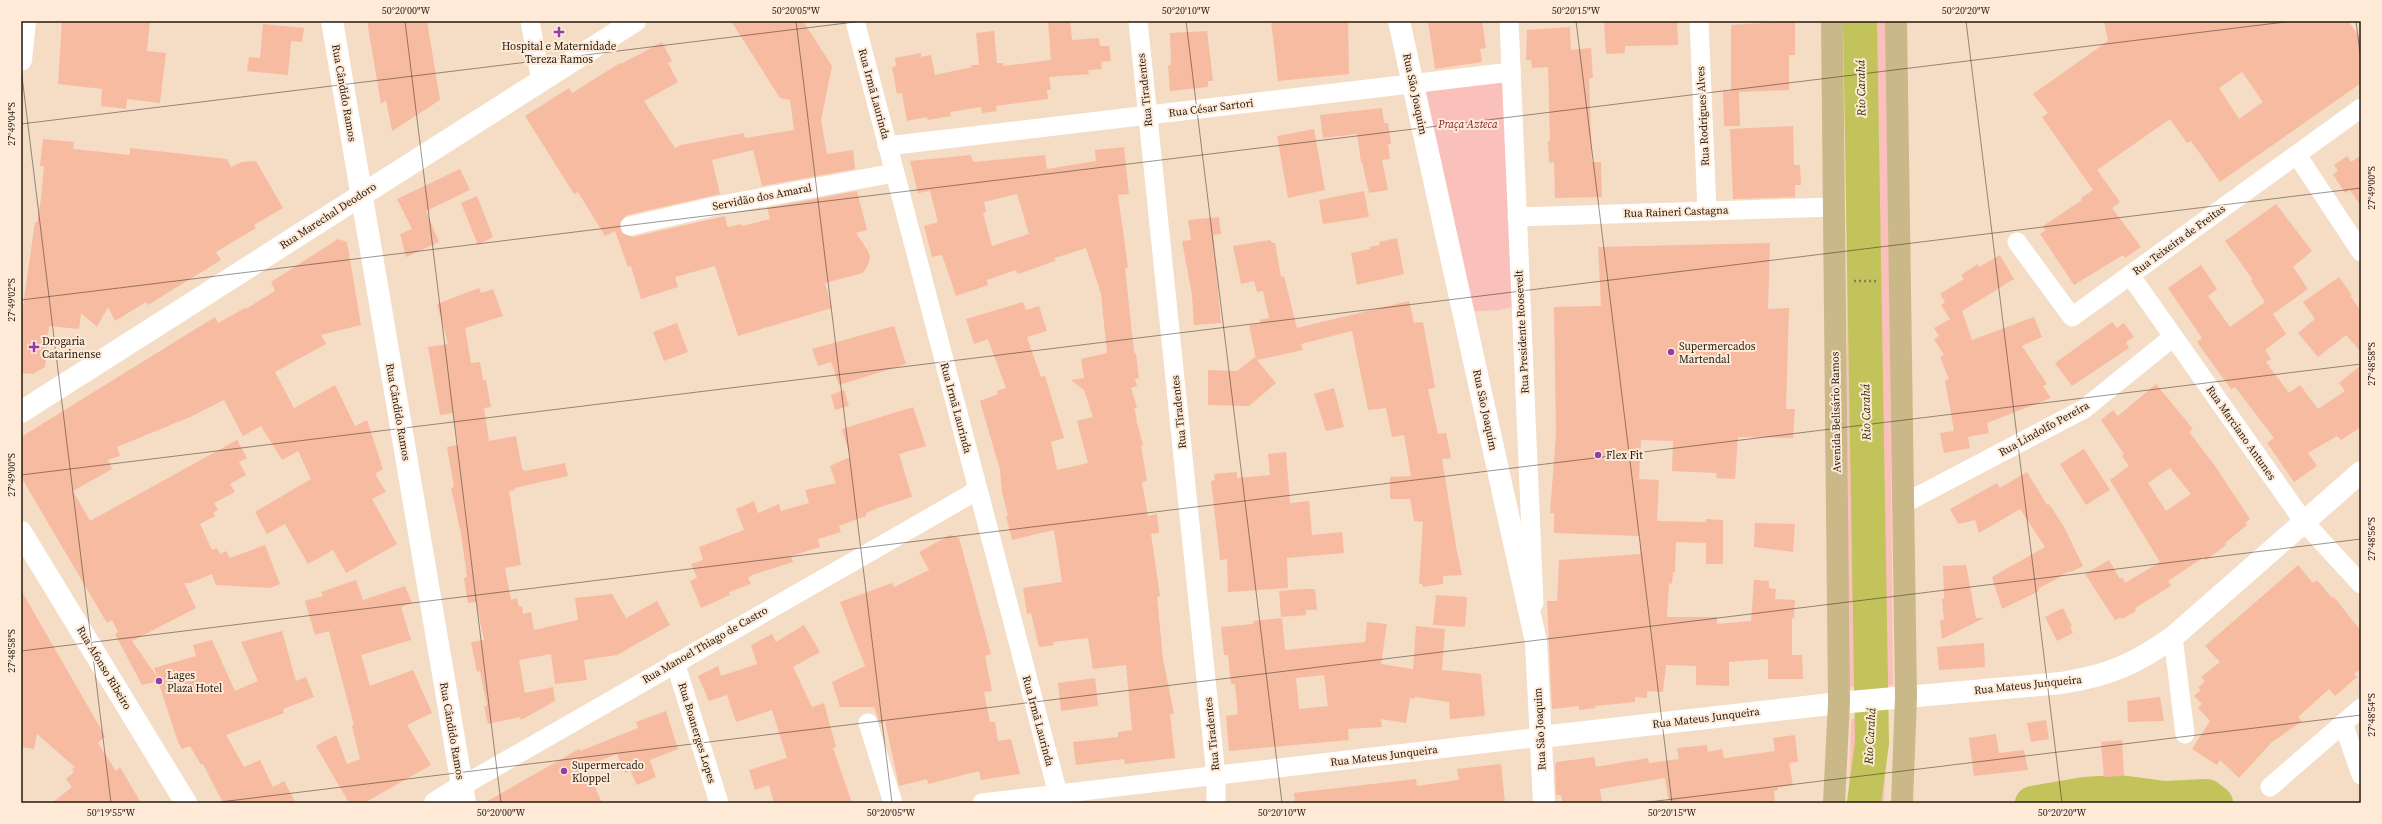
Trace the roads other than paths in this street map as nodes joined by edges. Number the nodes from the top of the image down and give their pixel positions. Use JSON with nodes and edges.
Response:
{"nodes":[{"id":1,"x":25,"y":21,"type":"edge"},
{"id":2,"x":332,"y":21,"type":"edge"},
{"id":3,"x":530,"y":21,"type":"edge"},
{"id":4,"x":635,"y":21,"type":"edge"},
{"id":5,"x":855,"y":21,"type":"edge"},
{"id":6,"x":1138,"y":21,"type":"edge"},
{"id":7,"x":1399,"y":21,"type":"edge"},
{"id":8,"x":1508,"y":21,"type":"edge"},
{"id":9,"x":1698,"y":21,"type":"edge"},
{"id":10,"x":1832,"y":21,"type":"edge"},
{"id":11,"x":1896,"y":21,"type":"edge"},
{"id":12,"x":21,"y":60,"type":"edge"},
{"id":13,"x":1511,"y":72,"type":"junction"},
{"id":14,"x":541,"y":81,"type":"junction"},
{"id":15,"x":1413,"y":84,"type":"junction"},
{"id":16,"x":2361,"y":108,"type":"edge"},
{"id":17,"x":1148,"y":115,"type":"junction"},
{"id":18,"x":887,"y":146,"type":"junction"},
{"id":19,"x":2297,"y":155,"type":"junction"},
{"id":20,"x":894,"y":173,"type":"junction"},
{"id":21,"x":361,"y":194,"type":"junction"},
{"id":22,"x":1834,"y":207,"type":"junction"},
{"id":23,"x":1707,"y":210,"type":"junction"},
{"id":24,"x":1517,"y":217,"type":"junction"},
{"id":25,"x":630,"y":226,"type":"dead end"},
{"id":26,"x":2018,"y":242,"type":"dead end"},
{"id":27,"x":2361,"y":252,"type":"edge"},
{"id":28,"x":2130,"y":275,"type":"junction"},
{"id":29,"x":2173,"y":337,"type":"junction"},
{"id":30,"x":21,"y":412,"type":"edge"},
{"id":31,"x":2361,"y":472,"type":"edge"},
{"id":32,"x":978,"y":490,"type":"junction"},
{"id":33,"x":1903,"y":504,"type":"junction"},
{"id":34,"x":2304,"y":522,"type":"junction"},
{"id":35,"x":21,"y":532,"type":"edge"},
{"id":36,"x":2361,"y":584,"type":"edge"},
{"id":37,"x":2173,"y":637,"type":"junction"},
{"id":38,"x":1536,"y":642,"type":"junction"},
{"id":39,"x":675,"y":662,"type":"junction"},
{"id":40,"x":1898,"y":697,"type":"junction"},
{"id":41,"x":1845,"y":702,"type":"junction"},
{"id":42,"x":2361,"y":708,"type":"edge"},
{"id":43,"x":868,"y":723,"type":"dead end"},
{"id":44,"x":2343,"y":724,"type":"junction"},
{"id":45,"x":2185,"y":734,"type":"dead end"},
{"id":46,"x":1541,"y":737,"type":"junction"},
{"id":47,"x":2361,"y":775,"type":"edge"},
{"id":48,"x":1216,"y":776,"type":"junction"},
{"id":49,"x":2270,"y":787,"type":"dead end"},
{"id":50,"x":1058,"y":794,"type":"junction"},
{"id":51,"x":1835,"y":794,"type":"edge"},
{"id":52,"x":463,"y":795,"type":"edge"},
{"id":53,"x":186,"y":803,"type":"edge"},
{"id":54,"x":435,"y":803,"type":"edge"},
{"id":55,"x":719,"y":803,"type":"edge"},
{"id":56,"x":893,"y":803,"type":"edge"},
{"id":57,"x":982,"y":803,"type":"edge"},
{"id":58,"x":1216,"y":803,"type":"edge"},
{"id":59,"x":1544,"y":803,"type":"edge"},
{"id":60,"x":1822,"y":803,"type":"edge"},
{"id":61,"x":1902,"y":803,"type":"edge"}],
"edges":[{"from":1,"to":12,"type":"street"},
{"from":2,"to":21,"type":"street","name":"Rua Cândido Ramos"},
{"from":3,"to":14,"type":"street"},
{"from":4,"to":14,"type":"street","name":"Rua Marechal Deodoro"},
{"from":5,"to":18,"type":"street","name":"Rua Irmã Laurinda"},
{"from":6,"to":17,"type":"street","name":"Rua Tiradentes"},
{"from":7,"to":15,"type":"street","name":"Rua São Joaquim"},
{"from":8,"to":13,"type":"street","name":"Rua Presidente Roosevelt"},
{"from":9,"to":23,"type":"street","name":"Rua Rodrigues Alves"},
{"from":10,"to":22,"type":"main road","name":"Avenida Belisário Ramos"},
{"from":11,"to":33,"type":"main road"},
{"from":13,"to":15,"type":"street","name":"Rua César Sartori"},
{"from":13,"to":24,"type":"street","name":"Rua Presidente Roosevelt"},
{"from":14,"to":21,"type":"street","name":"Rua Marechal Deodoro"},
{"from":15,"to":17,"type":"street","name":"Rua César Sartori"},
{"from":15,"to":38,"type":"street","name":"Rua São Joaquim"},
{"from":16,"to":19,"type":"street","name":"Rua Teixeira de Freitas"},
{"from":17,"to":18,"type":"street","name":"Rua César Sartori"},
{"from":17,"to":48,"type":"street","name":"Rua Tiradentes"},
{"from":18,"to":20,"type":"street","name":"Rua Irmã Laurinda"},
{"from":19,"to":27,"type":"street"},
{"from":19,"to":28,"type":"street","name":"Rua Teixeira de Freitas"},
{"from":20,"to":25,"type":"street","name":"Servidão dos Amaral"},
{"from":20,"to":32,"type":"street","name":"Rua Irmã Laurinda"},
{"from":21,"to":30,"type":"street","name":"Rua Marechal Deodoro"},
{"from":21,"to":52,"type":"street","name":"Rua Cândido Ramos"},
{"from":22,"to":23,"type":"street","name":"Rua Raineri Castagna"},
{"from":22,"to":41,"type":"main road","name":"Avenida Belisário Ramos"},
{"from":23,"to":24,"type":"street","name":"Rua Raineri Castagna"},
{"from":24,"to":38,"type":"street","name":"Rua Presidente Roosevelt"},
{"from":26,"to":28,"type":"street","name":"Rua Teixeira de Freitas"},
{"from":28,"to":29,"type":"street","name":"Rua Marciano Antunes"},
{"from":29,"to":33,"type":"street","name":"Rua Lindolfo Pereira"},
{"from":29,"to":34,"type":"street","name":"Rua Marciano Antunes"},
{"from":31,"to":34,"type":"street","name":"Rua Mateus Junqueira"},
{"from":32,"to":39,"type":"street","name":"Rua Manoel Thiago de Castro"},
{"from":32,"to":50,"type":"street","name":"Rua Irmã Laurinda"},
{"from":33,"to":40,"type":"main road"},
{"from":34,"to":36,"type":"street","name":"Rua Marciano Antunes"},
{"from":34,"to":37,"type":"street","name":"Rua Mateus Junqueira"},
{"from":35,"to":53,"type":"street","name":"Rua Afonso Ribeiro"},
{"from":37,"to":40,"type":"street","name":"Rua Mateus Junqueira"},
{"from":37,"to":45,"type":"street"},
{"from":38,"to":46,"type":"street","name":"Rua São Joaquim"},
{"from":39,"to":52,"type":"street","name":"Rua Manoel Thiago de Castro"},
{"from":39,"to":55,"type":"street","name":"Rua Boanerges Lopes"},
{"from":40,"to":41,"type":"street","name":"Rua Mateus Junqueira"},
{"from":40,"to":61,"type":"main road"},
{"from":41,"to":46,"type":"street","name":"Rua Mateus Junqueira"},
{"from":41,"to":51,"type":"main road","name":"Avenida Belisário Ramos"},
{"from":42,"to":44,"type":"street"},
{"from":43,"to":56,"type":"street"},
{"from":44,"to":47,"type":"street"},
{"from":44,"to":49,"type":"street"},
{"from":46,"to":48,"type":"street","name":"Rua Mateus Junqueira"},
{"from":46,"to":59,"type":"street","name":"Rua São Joaquim"},
{"from":48,"to":50,"type":"street","name":"Rua Mateus Junqueira"},
{"from":48,"to":58,"type":"street","name":"Rua Tiradentes"},
{"from":50,"to":57,"type":"street","name":"Rua Mateus Junqueira"},
{"from":51,"to":60,"type":"street"},
{"from":52,"to":54,"type":"street","name":"Rua Manoel Thiago de Castro"}]}
